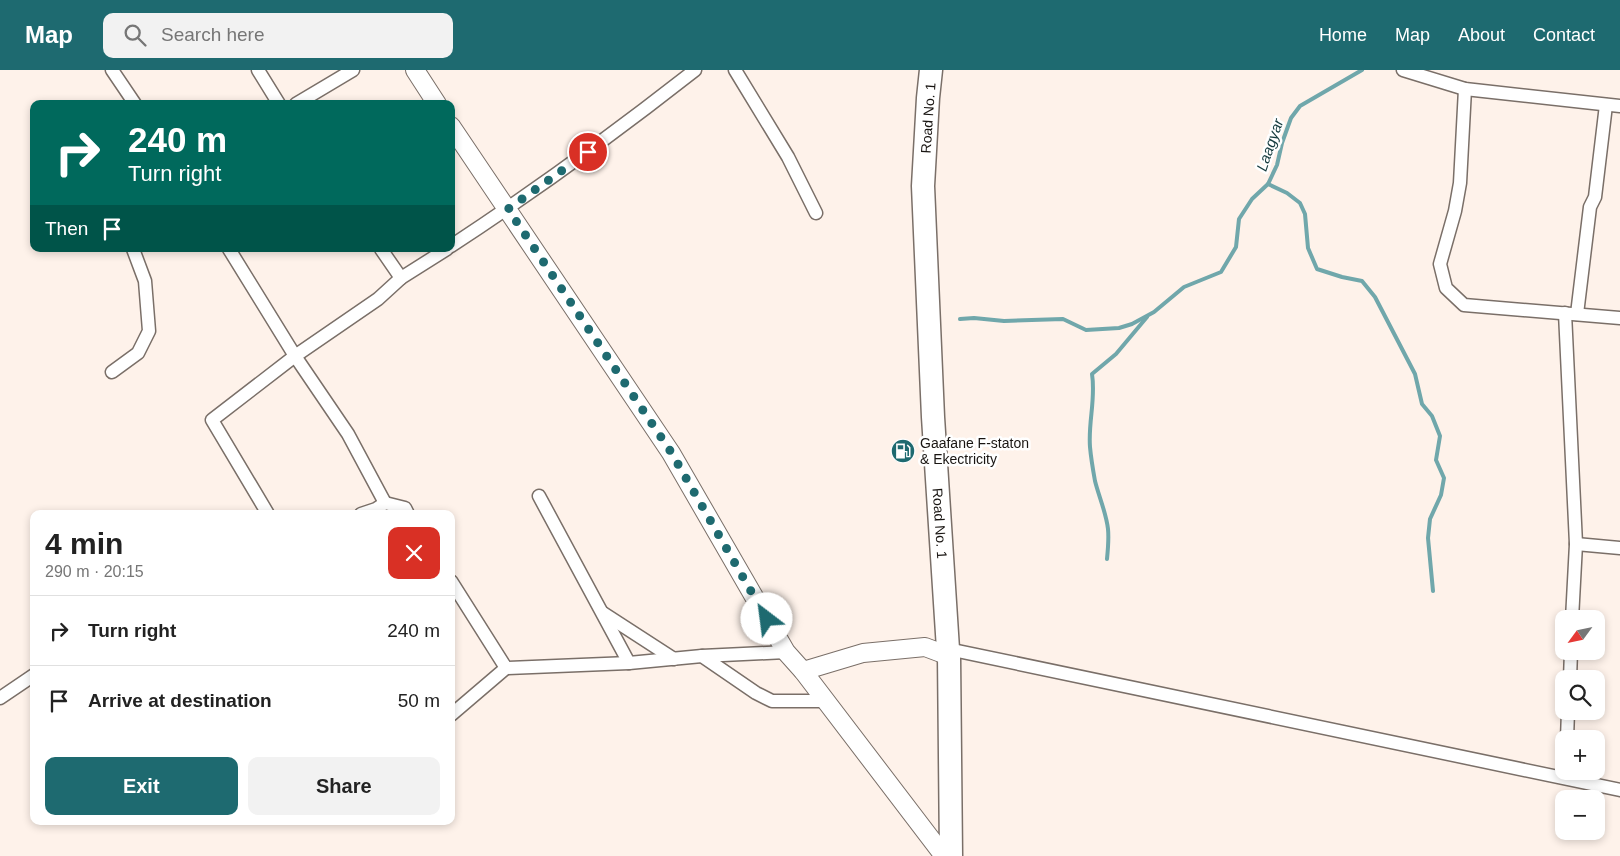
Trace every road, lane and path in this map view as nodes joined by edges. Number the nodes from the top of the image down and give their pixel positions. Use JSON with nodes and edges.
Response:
{"nodes":[{"id":1,"x":112,"y":70,"type":"edge"},
{"id":2,"x":258,"y":70,"type":"edge"},
{"id":3,"x":353,"y":70,"type":"edge"},
{"id":4,"x":415,"y":70,"type":"edge"},
{"id":5,"x":695,"y":70,"type":"edge"},
{"id":6,"x":734,"y":70,"type":"edge"},
{"id":7,"x":931,"y":70,"type":"edge"},
{"id":8,"x":1406,"y":70,"type":"edge"},
{"id":9,"x":1465,"y":89,"type":"junction"},
{"id":10,"x":132,"y":100,"type":"edge"},
{"id":11,"x":277,"y":100,"type":"edge"},
{"id":12,"x":303,"y":100,"type":"edge"},
{"id":13,"x":434,"y":100,"type":"edge"},
{"id":14,"x":1606,"y":105,"type":"junction"},
{"id":15,"x":1620,"y":106,"type":"edge"},
{"id":16,"x":455,"y":132,"type":"edge"},
{"id":17,"x":508,"y":209,"type":"junction"},
{"id":18,"x":816,"y":213,"type":"dead end"},
{"id":19,"x":455,"y":243,"type":"edge"},
{"id":20,"x":134,"y":252,"type":"edge"},
{"id":21,"x":231,"y":252,"type":"edge"},
{"id":22,"x":382,"y":252,"type":"edge"},
{"id":23,"x":442,"y":252,"type":"edge"},
{"id":24,"x":401,"y":278,"type":"junction"},
{"id":25,"x":1571,"y":314,"type":"junction"},
{"id":26,"x":1620,"y":318,"type":"edge"},
{"id":27,"x":295,"y":356,"type":"junction"},
{"id":28,"x":112,"y":372,"type":"dead end"},
{"id":29,"x":539,"y":496,"type":"dead end"},
{"id":30,"x":385,"y":503,"type":"junction"},
{"id":31,"x":266,"y":510,"type":"edge"},
{"id":32,"x":373,"y":510,"type":"edge"},
{"id":33,"x":406,"y":510,"type":"edge"},
{"id":34,"x":1576,"y":544,"type":"junction"},
{"id":35,"x":1620,"y":548,"type":"edge"},
{"id":36,"x":455,"y":587,"type":"edge"},
{"id":37,"x":1572,"y":610,"type":"edge"},
{"id":38,"x":602,"y":612,"type":"junction"},
{"id":39,"x":786,"y":652,"type":"junction"},
{"id":40,"x":948,"y":653,"type":"junction"},
{"id":41,"x":702,"y":656,"type":"junction"},
{"id":42,"x":674,"y":659,"type":"junction"},
{"id":43,"x":630,"y":663,"type":"junction"},
{"id":44,"x":506,"y":668,"type":"junction"},
{"id":45,"x":803,"y":671,"type":"junction"},
{"id":46,"x":30,"y":678,"type":"edge"},
{"id":47,"x":0,"y":698,"type":"edge"},
{"id":48,"x":825,"y":701,"type":"junction"},
{"id":49,"x":455,"y":712,"type":"edge"},
{"id":50,"x":1555,"y":773,"type":"edge"},
{"id":51,"x":1583,"y":780,"type":"edge"},
{"id":52,"x":1620,"y":790,"type":"edge"},
{"id":53,"x":944,"y":856,"type":"edge"},
{"id":54,"x":951,"y":856,"type":"edge"}],
"edges":[{"from":1,"to":10,"type":"street"},
{"from":2,"to":11,"type":"street"},
{"from":3,"to":12,"type":"street"},
{"from":4,"to":13,"type":"main road"},
{"from":5,"to":17,"type":"street"},
{"from":6,"to":18,"type":"street"},
{"from":7,"to":40,"type":"highway","name":"Road No. 1"},
{"from":8,"to":9,"type":"street"},
{"from":9,"to":14,"type":"street"},
{"from":9,"to":25,"type":"street"},
{"from":14,"to":15,"type":"street"},
{"from":14,"to":25,"type":"street"},
{"from":16,"to":17,"type":"main road"},
{"from":17,"to":19,"type":"street"},
{"from":17,"to":39,"type":"main road"},
{"from":20,"to":28,"type":"street"},
{"from":21,"to":27,"type":"street"},
{"from":22,"to":24,"type":"street"},
{"from":23,"to":24,"type":"street"},
{"from":24,"to":27,"type":"street"},
{"from":25,"to":26,"type":"street"},
{"from":25,"to":34,"type":"street"},
{"from":27,"to":30,"type":"street"},
{"from":27,"to":31,"type":"street"},
{"from":29,"to":38,"type":"street"},
{"from":30,"to":32,"type":"street"},
{"from":30,"to":33,"type":"street"},
{"from":34,"to":35,"type":"street"},
{"from":34,"to":37,"type":"street"},
{"from":36,"to":44,"type":"street"},
{"from":38,"to":42,"type":"street"},
{"from":38,"to":43,"type":"street"},
{"from":39,"to":41,"type":"street"},
{"from":39,"to":45,"type":"main road"},
{"from":40,"to":45,"type":"main road"},
{"from":40,"to":50,"type":"street"},
{"from":40,"to":54,"type":"highway","name":"Road No. 1"},
{"from":41,"to":42,"type":"street"},
{"from":41,"to":48,"type":"street"},
{"from":42,"to":43,"type":"street"},
{"from":43,"to":44,"type":"street"},
{"from":44,"to":49,"type":"street"},
{"from":45,"to":48,"type":"main road"},
{"from":46,"to":47,"type":"street"},
{"from":48,"to":53,"type":"main road"},
{"from":51,"to":52,"type":"street"}]}
